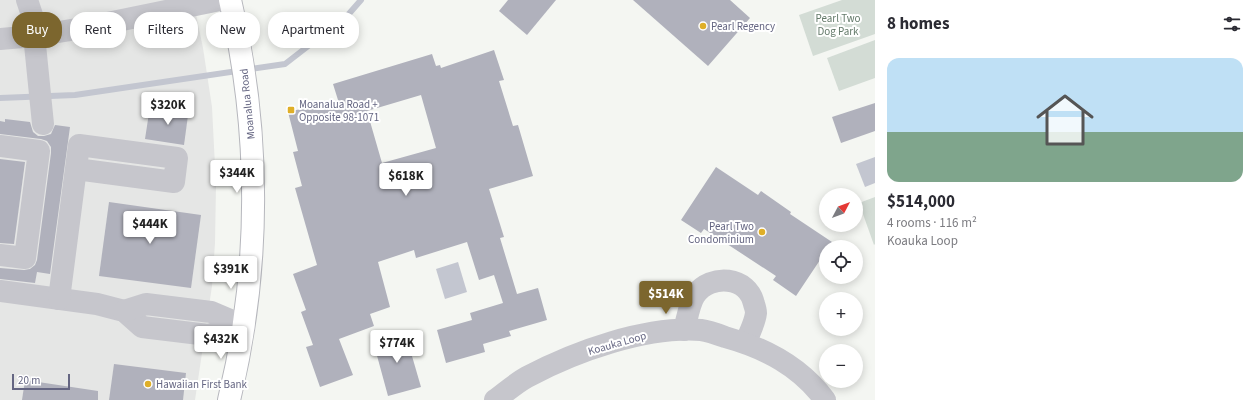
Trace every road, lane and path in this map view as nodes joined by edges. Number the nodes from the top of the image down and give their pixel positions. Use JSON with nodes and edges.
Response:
{"nodes":[{"id":1,"x":27,"y":0,"type":"edge"},
{"id":2,"x":220,"y":0,"type":"edge"},
{"id":3,"x":230,"y":0,"type":"edge"},
{"id":4,"x":31,"y":12,"type":"edge"},
{"id":5,"x":62,"y":35,"type":"edge"},
{"id":6,"x":0,"y":39,"type":"edge"},
{"id":7,"x":12,"y":41,"type":"edge"},
{"id":8,"x":35,"y":48,"type":"edge"},
{"id":9,"x":43,"y":124,"type":"dead end"},
{"id":10,"x":0,"y":146,"type":"edge"},
{"id":11,"x":73,"y":159,"type":"dead end"},
{"id":12,"x":0,"y":254,"type":"edge"},
{"id":13,"x":0,"y":291,"type":"edge"},
{"id":14,"x":59,"y":299,"type":"junction"},
{"id":15,"x":244,"y":326,"type":"junction"},
{"id":16,"x":684,"y":330,"type":"junction"},
{"id":17,"x":746,"y":342,"type":"junction"},
{"id":18,"x":229,"y":400,"type":"edge"},
{"id":19,"x":496,"y":400,"type":"edge"},
{"id":20,"x":825,"y":400,"type":"edge"}],
"edges":[{"from":1,"to":4,"type":"street"},
{"from":2,"to":5,"type":"street"},
{"from":3,"to":15,"type":"main road","name":"Moanalua Road"},
{"from":6,"to":7,"type":"street"},
{"from":8,"to":9,"type":"street"},
{"from":10,"to":12,"type":"street"},
{"from":11,"to":14,"type":"street"},
{"from":13,"to":14,"type":"street"},
{"from":14,"to":15,"type":"street"},
{"from":15,"to":18,"type":"main road","name":"Moanalua Road"},
{"from":16,"to":17,"type":"street","name":"Koauka Loop"},
{"from":16,"to":17,"type":"street"},
{"from":16,"to":19,"type":"street","name":"Koauka Loop"},
{"from":17,"to":20,"type":"street","name":"Koauka Loop"}]}
